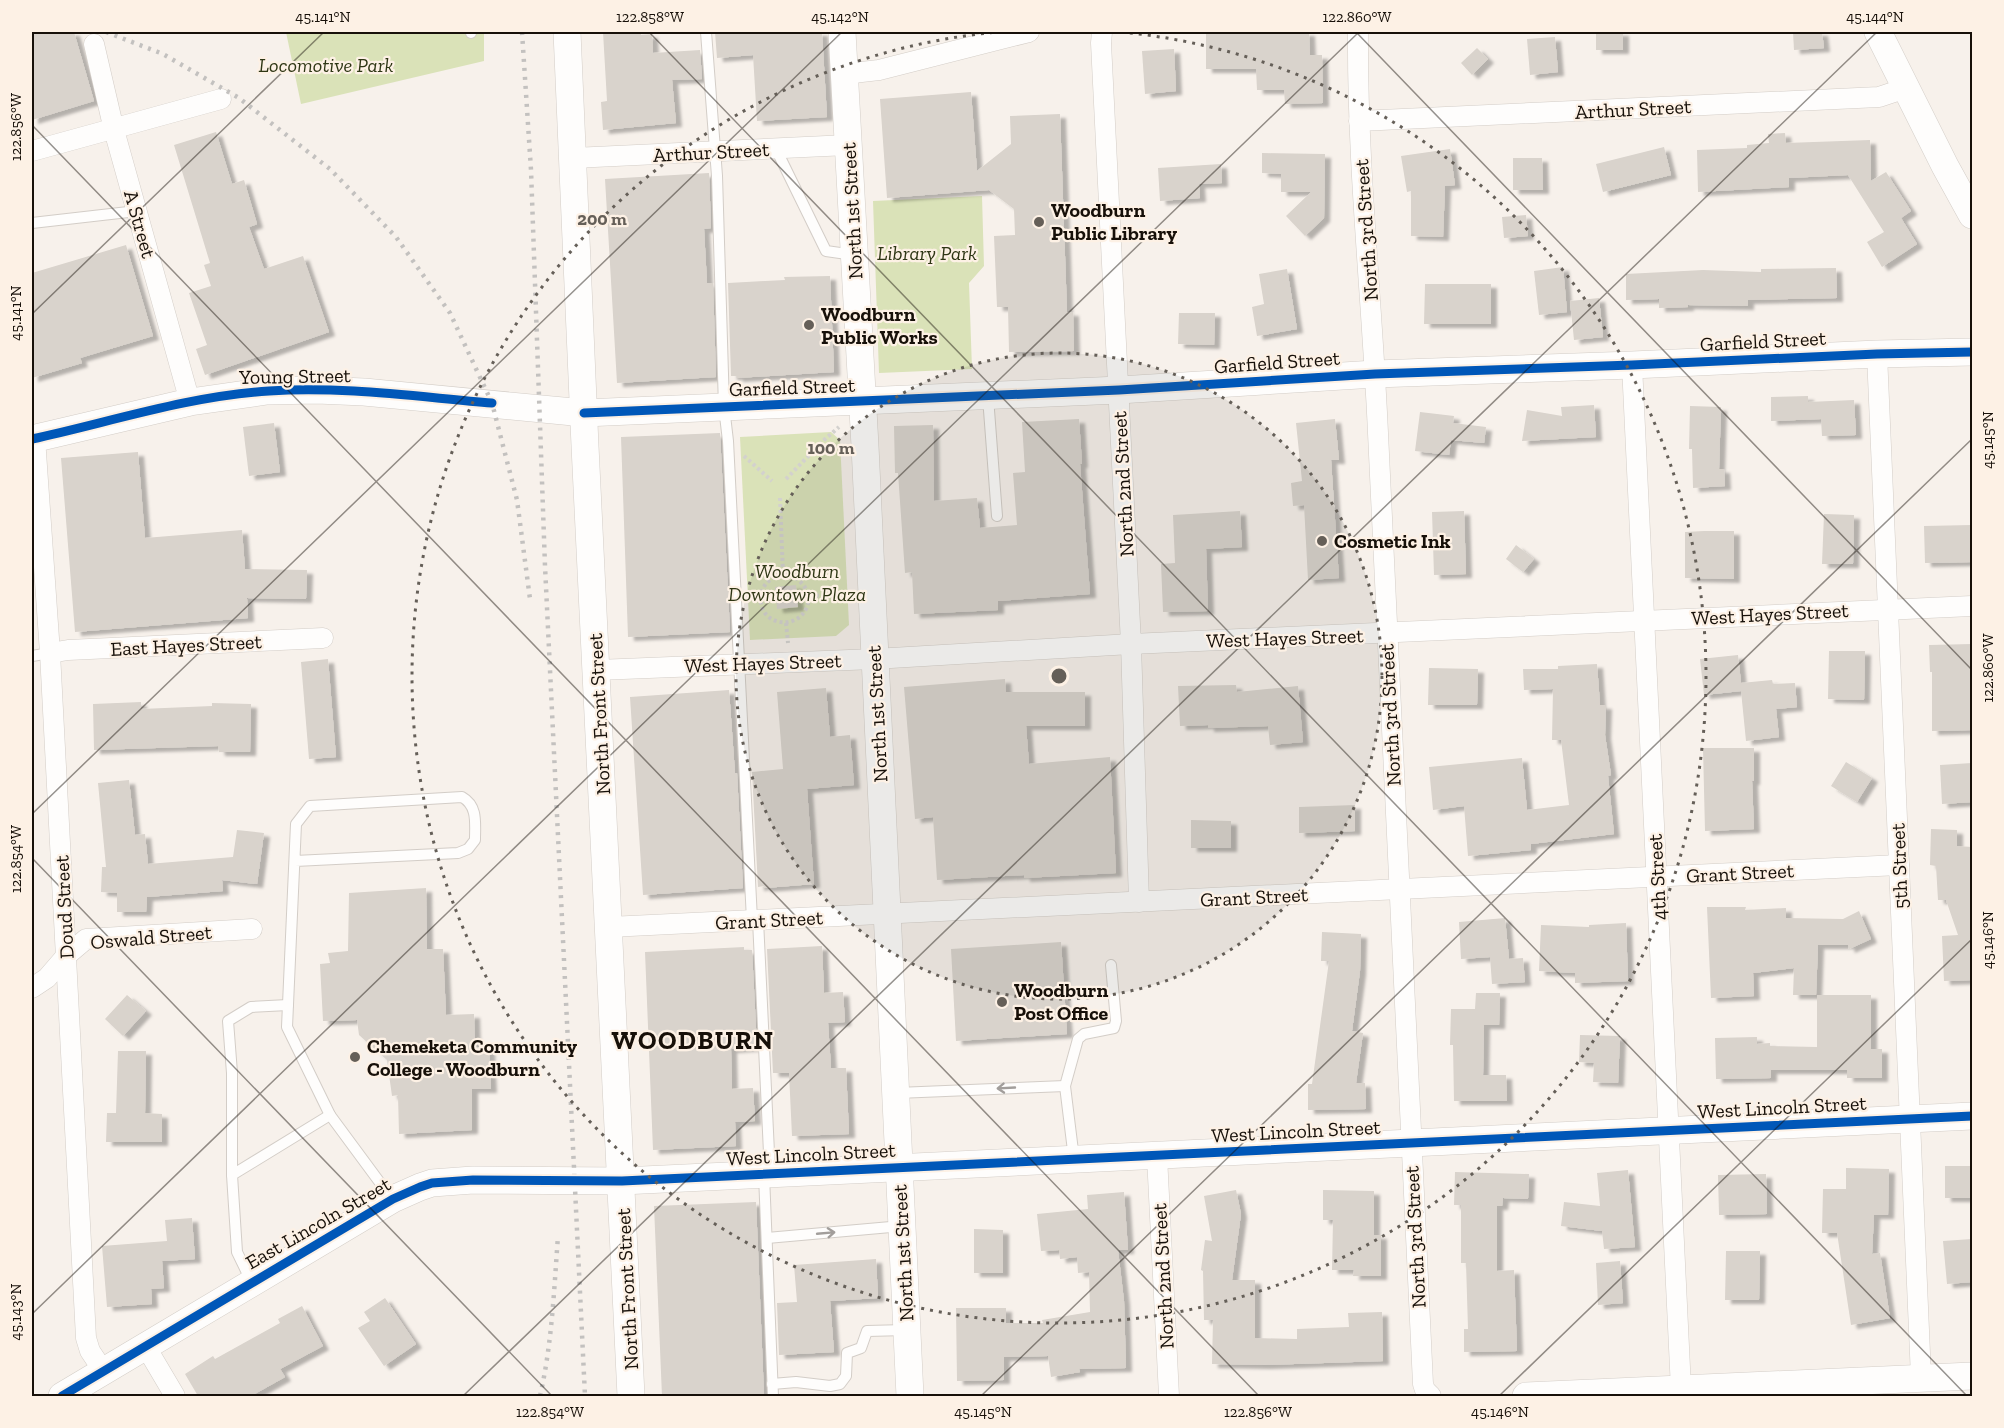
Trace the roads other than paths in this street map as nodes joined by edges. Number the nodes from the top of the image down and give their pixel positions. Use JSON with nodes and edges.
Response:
{"nodes":[{"id":1,"x":567,"y":32,"type":"edge"},
{"id":2,"x":706,"y":32,"type":"edge"},
{"id":3,"x":842,"y":32,"type":"edge"},
{"id":4,"x":1029,"y":32,"type":"edge"},
{"id":5,"x":1102,"y":32,"type":"edge"},
{"id":6,"x":1358,"y":32,"type":"edge"},
{"id":7,"x":1878,"y":32,"type":"edge"},
{"id":8,"x":94,"y":44,"type":"dead end"},
{"id":9,"x":844,"y":74,"type":"junction"},
{"id":10,"x":1906,"y":88,"type":"junction"},
{"id":11,"x":221,"y":99,"type":"dead end"},
{"id":12,"x":1359,"y":121,"type":"junction"},
{"id":13,"x":114,"y":130,"type":"junction"},
{"id":14,"x":848,"y":145,"type":"junction"},
{"id":15,"x":776,"y":149,"type":"junction"},
{"id":16,"x":32,"y":151,"type":"edge"},
{"id":17,"x":715,"y":152,"type":"junction"},
{"id":18,"x":573,"y":158,"type":"junction"},
{"id":19,"x":137,"y":212,"type":"junction"},
{"id":20,"x":1972,"y":215,"type":"edge"},
{"id":21,"x":32,"y":223,"type":"edge"},
{"id":22,"x":854,"y":255,"type":"junction"},
{"id":23,"x":1972,"y":352,"type":"edge"},
{"id":24,"x":1877,"y":354,"type":"junction"},
{"id":25,"x":1632,"y":365,"type":"junction"},
{"id":26,"x":1375,"y":374,"type":"junction"},
{"id":27,"x":1119,"y":390,"type":"junction"},
{"id":28,"x":988,"y":396,"type":"junction"},
{"id":29,"x":190,"y":402,"type":"junction"},
{"id":30,"x":862,"y":402,"type":"junction"},
{"id":31,"x":724,"y":407,"type":"junction"},
{"id":32,"x":584,"y":413,"type":"junction"},
{"id":33,"x":33,"y":439,"type":"edge"},
{"id":34,"x":996,"y":516,"type":"dead end"},
{"id":35,"x":1972,"y":606,"type":"edge"},
{"id":36,"x":1888,"y":609,"type":"junction"},
{"id":37,"x":1644,"y":620,"type":"junction"},
{"id":38,"x":1386,"y":633,"type":"junction"},
{"id":39,"x":323,"y":638,"type":"dead end"},
{"id":40,"x":1131,"y":644,"type":"junction"},
{"id":41,"x":41,"y":654,"type":"edge"},
{"id":42,"x":874,"y":659,"type":"junction"},
{"id":43,"x":741,"y":664,"type":"junction"},
{"id":44,"x":597,"y":670,"type":"junction"},
{"id":45,"x":296,"y":861,"type":"junction"},
{"id":46,"x":1899,"y":865,"type":"junction"},
{"id":47,"x":1657,"y":878,"type":"junction"},
{"id":48,"x":1399,"y":890,"type":"junction"},
{"id":49,"x":1139,"y":902,"type":"junction"},
{"id":50,"x":888,"y":914,"type":"junction"},
{"id":51,"x":755,"y":920,"type":"junction"},
{"id":52,"x":609,"y":927,"type":"junction"},
{"id":53,"x":252,"y":929,"type":"dead end"},
{"id":54,"x":66,"y":956,"type":"junction"},
{"id":55,"x":1112,"y":965,"type":"dead end"},
{"id":56,"x":32,"y":988,"type":"edge"},
{"id":57,"x":288,"y":1005,"type":"junction"},
{"id":58,"x":1065,"y":1086,"type":"junction"},
{"id":59,"x":896,"y":1094,"type":"junction"},
{"id":60,"x":330,"y":1115,"type":"junction"},
{"id":61,"x":1972,"y":1116,"type":"edge"},
{"id":62,"x":1910,"y":1119,"type":"junction"},
{"id":63,"x":1668,"y":1131,"type":"junction"},
{"id":64,"x":1410,"y":1144,"type":"junction"},
{"id":65,"x":1158,"y":1156,"type":"junction"},
{"id":66,"x":1074,"y":1160,"type":"junction"},
{"id":67,"x":899,"y":1168,"type":"junction"},
{"id":68,"x":232,"y":1175,"type":"junction"},
{"id":69,"x":767,"y":1175,"type":"junction"},
{"id":70,"x":622,"y":1181,"type":"junction"},
{"id":71,"x":393,"y":1199,"type":"junction"},
{"id":72,"x":902,"y":1226,"type":"junction"},
{"id":73,"x":767,"y":1238,"type":"junction"},
{"id":74,"x":252,"y":1283,"type":"junction"},
{"id":75,"x":906,"y":1330,"type":"junction"},
{"id":76,"x":146,"y":1347,"type":"junction"},
{"id":77,"x":104,"y":1372,"type":"junction"},
{"id":78,"x":1972,"y":1376,"type":"edge"},
{"id":79,"x":1921,"y":1377,"type":"junction"},
{"id":80,"x":772,"y":1384,"type":"junction"},
{"id":81,"x":1831,"y":1389,"type":"edge"},
{"id":82,"x":1691,"y":1391,"type":"edge"},
{"id":83,"x":62,"y":1396,"type":"edge"},
{"id":84,"x":175,"y":1396,"type":"edge"},
{"id":85,"x":632,"y":1396,"type":"edge"},
{"id":86,"x":772,"y":1396,"type":"edge"},
{"id":87,"x":910,"y":1396,"type":"edge"},
{"id":88,"x":1169,"y":1396,"type":"edge"},
{"id":89,"x":1431,"y":1396,"type":"edge"},
{"id":90,"x":1526,"y":1396,"type":"edge"}],
"edges":[{"from":1,"to":18,"type":"street","name":"North Front Street"},
{"from":2,"to":17,"type":"lane"},
{"from":3,"to":9,"type":"street","name":"North 1st Street"},
{"from":4,"to":9,"type":"street"},
{"from":5,"to":27,"type":"street","name":"North 2nd Street"},
{"from":6,"to":12,"type":"street","name":"North 3rd Street"},
{"from":7,"to":10,"type":"street"},
{"from":8,"to":13,"type":"street","name":"A Street"},
{"from":9,"to":14,"type":"street","name":"North 1st Street"},
{"from":10,"to":12,"type":"street","name":"Arthur Street"},
{"from":10,"to":20,"type":"street"},
{"from":11,"to":13,"type":"street"},
{"from":12,"to":26,"type":"street","name":"North 3rd Street"},
{"from":13,"to":16,"type":"street"},
{"from":13,"to":19,"type":"street","name":"A Street"},
{"from":14,"to":15,"type":"street","name":"Arthur Street"},
{"from":14,"to":22,"type":"street","name":"North 1st Street"},
{"from":15,"to":17,"type":"street","name":"Arthur Street"},
{"from":15,"to":22,"type":"lane"},
{"from":17,"to":18,"type":"street","name":"Arthur Street"},
{"from":17,"to":31,"type":"lane"},
{"from":18,"to":32,"type":"street","name":"North Front Street"},
{"from":19,"to":21,"type":"lane"},
{"from":19,"to":29,"type":"street","name":"A Street"},
{"from":22,"to":30,"type":"street","name":"North 1st Street"},
{"from":23,"to":24,"type":"street","name":"Garfield Street"},
{"from":24,"to":25,"type":"street","name":"Garfield Street"},
{"from":24,"to":36,"type":"street","name":"5th Street"},
{"from":25,"to":26,"type":"street","name":"Garfield Street"},
{"from":25,"to":37,"type":"street","name":"4th Street"},
{"from":26,"to":27,"type":"street","name":"Garfield Street"},
{"from":26,"to":38,"type":"street","name":"North 3rd Street"},
{"from":27,"to":28,"type":"street","name":"Garfield Street"},
{"from":27,"to":40,"type":"street","name":"North 2nd Street"},
{"from":28,"to":30,"type":"street","name":"Garfield Street"},
{"from":28,"to":34,"type":"lane"},
{"from":29,"to":32,"type":"street","name":"Young Street"},
{"from":29,"to":33,"type":"street","name":"Young Street"},
{"from":30,"to":31,"type":"street","name":"Garfield Street"},
{"from":30,"to":42,"type":"street","name":"North 1st Street"},
{"from":31,"to":32,"type":"street","name":"Garfield Street"},
{"from":31,"to":43,"type":"lane"},
{"from":32,"to":44,"type":"street","name":"North Front Street"},
{"from":33,"to":41,"type":"street","name":"Doud Street"},
{"from":35,"to":36,"type":"street","name":"West Hayes Street"},
{"from":36,"to":37,"type":"street","name":"West Hayes Street"},
{"from":36,"to":46,"type":"street","name":"5th Street"},
{"from":37,"to":38,"type":"street","name":"West Hayes Street"},
{"from":37,"to":47,"type":"street","name":"4th Street"},
{"from":38,"to":40,"type":"street","name":"West Hayes Street"},
{"from":38,"to":48,"type":"street","name":"North 3rd Street"},
{"from":39,"to":41,"type":"street","name":"East Hayes Street"},
{"from":40,"to":42,"type":"street","name":"West Hayes Street"},
{"from":40,"to":49,"type":"street","name":"North 2nd Street"},
{"from":41,"to":54,"type":"street","name":"Doud Street"},
{"from":42,"to":43,"type":"street","name":"West Hayes Street"},
{"from":42,"to":50,"type":"street","name":"North 1st Street"},
{"from":43,"to":44,"type":"street","name":"West Hayes Street"},
{"from":43,"to":51,"type":"lane"},
{"from":44,"to":52,"type":"street","name":"North Front Street"},
{"from":45,"to":45,"type":"lane"},
{"from":45,"to":57,"type":"lane"},
{"from":46,"to":47,"type":"street","name":"Grant Street"},
{"from":46,"to":62,"type":"street","name":"5th Street"},
{"from":47,"to":48,"type":"street","name":"Grant Street"},
{"from":47,"to":63,"type":"street","name":"4th Street"},
{"from":48,"to":49,"type":"street","name":"Grant Street"},
{"from":48,"to":64,"type":"street","name":"North 3rd Street"},
{"from":49,"to":50,"type":"street","name":"Grant Street"},
{"from":50,"to":51,"type":"street","name":"Grant Street"},
{"from":50,"to":59,"type":"street","name":"North 1st Street"},
{"from":51,"to":52,"type":"street","name":"Grant Street"},
{"from":51,"to":69,"type":"lane"},
{"from":52,"to":70,"type":"street","name":"North Front Street"},
{"from":53,"to":54,"type":"street","name":"Oswald Street"},
{"from":54,"to":56,"type":"street","name":"Oswald Street"},
{"from":54,"to":77,"type":"street","name":"Doud Street"},
{"from":55,"to":58,"type":"lane"},
{"from":57,"to":60,"type":"lane"},
{"from":57,"to":68,"type":"lane"},
{"from":58,"to":59,"type":"lane","one_way":true},
{"from":58,"to":66,"type":"lane"},
{"from":59,"to":67,"type":"street","name":"North 1st Street"},
{"from":60,"to":68,"type":"lane"},
{"from":60,"to":71,"type":"lane"},
{"from":61,"to":62,"type":"street","name":"West Lincoln Street"},
{"from":62,"to":63,"type":"street","name":"West Lincoln Street"},
{"from":62,"to":79,"type":"street","name":"5th Street"},
{"from":63,"to":64,"type":"street","name":"West Lincoln Street"},
{"from":63,"to":82,"type":"street","name":"4th Street"},
{"from":64,"to":65,"type":"street","name":"West Lincoln Street"},
{"from":64,"to":89,"type":"street","name":"North 3rd Street"},
{"from":65,"to":66,"type":"street","name":"West Lincoln Street"},
{"from":65,"to":88,"type":"street","name":"North 2nd Street"},
{"from":66,"to":67,"type":"street","name":"West Lincoln Street"},
{"from":67,"to":69,"type":"street","name":"West Lincoln Street"},
{"from":67,"to":72,"type":"street","name":"North 1st Street"},
{"from":68,"to":74,"type":"lane"},
{"from":69,"to":70,"type":"street","name":"West Lincoln Street"},
{"from":69,"to":73,"type":"lane"},
{"from":70,"to":71,"type":"street","name":"East Lincoln Street"},
{"from":70,"to":85,"type":"street","name":"North Front Street"},
{"from":71,"to":74,"type":"street","name":"East Lincoln Street"},
{"from":73,"to":72,"type":"lane","one_way":true},
{"from":72,"to":75,"type":"street","name":"North 1st Street"},
{"from":73,"to":80,"type":"lane"},
{"from":74,"to":76,"type":"street","name":"East Lincoln Street"},
{"from":75,"to":80,"type":"lane"},
{"from":75,"to":87,"type":"street","name":"North 1st Street"},
{"from":76,"to":77,"type":"street","name":"East Lincoln Street"},
{"from":76,"to":84,"type":"street"},
{"from":77,"to":83,"type":"street","name":"East Lincoln Street"},
{"from":78,"to":79,"type":"street"},
{"from":79,"to":81,"type":"street"},
{"from":80,"to":86,"type":"lane"},
{"from":81,"to":82,"type":"street"},
{"from":82,"to":90,"type":"street"}]}
